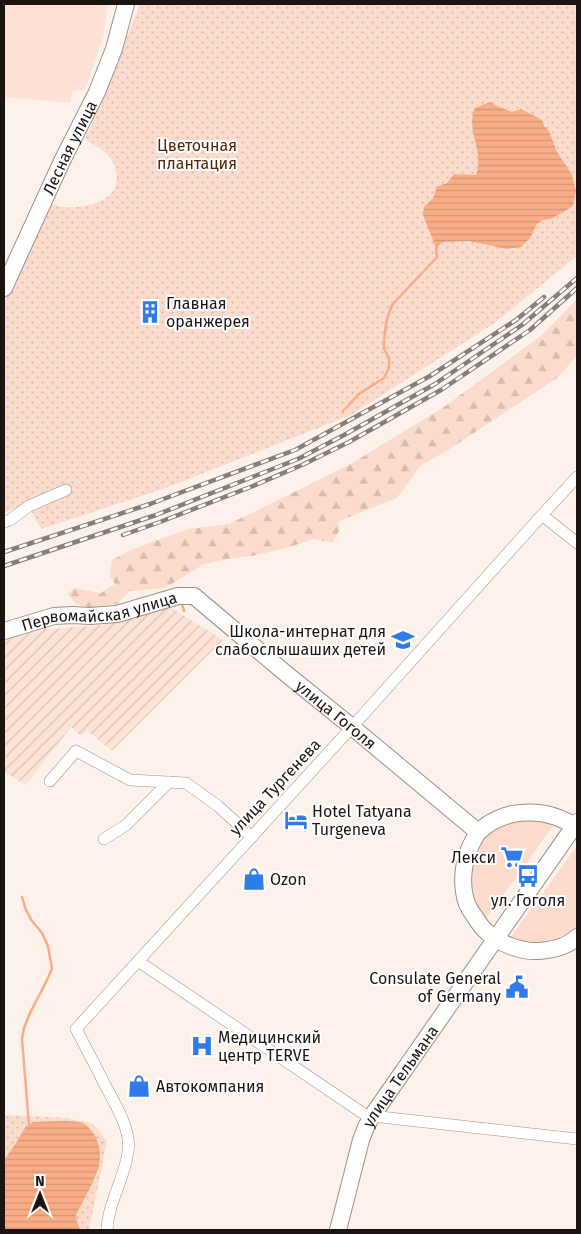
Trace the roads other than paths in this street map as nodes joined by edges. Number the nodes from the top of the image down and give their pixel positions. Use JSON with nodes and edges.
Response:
{"nodes":[{"id":1,"x":126,"y":4,"type":"edge"},
{"id":2,"x":4,"y":288,"type":"edge"},
{"id":3,"x":577,"y":477,"type":"edge"},
{"id":4,"x":66,"y":490,"type":"dead end"},
{"id":5,"x":542,"y":515,"type":"junction"},
{"id":6,"x":4,"y":522,"type":"edge"},
{"id":7,"x":577,"y":542,"type":"edge"},
{"id":8,"x":194,"y":596,"type":"joint"},
{"id":9,"x":4,"y":631,"type":"edge"},
{"id":10,"x":352,"y":728,"type":"junction"},
{"id":11,"x":50,"y":781,"type":"dead end"},
{"id":12,"x":169,"y":782,"type":"junction"},
{"id":13,"x":576,"y":825,"type":"edge"},
{"id":14,"x":478,"y":832,"type":"junction"},
{"id":15,"x":252,"y":837,"type":"junction"},
{"id":16,"x":104,"y":839,"type":"dead end"},
{"id":17,"x":577,"y":937,"type":"edge"},
{"id":18,"x":497,"y":939,"type":"junction"},
{"id":19,"x":138,"y":961,"type":"junction"},
{"id":20,"x":372,"y":1116,"type":"junction"},
{"id":21,"x":577,"y":1139,"type":"edge"},
{"id":22,"x":107,"y":1230,"type":"edge"},
{"id":23,"x":338,"y":1230,"type":"edge"}],
"edges":[{"from":1,"to":2,"type":"street","name":"Лесная улица"},
{"from":3,"to":5,"type":"street","name":"улица Тургенева"},
{"from":4,"to":6,"type":"street"},
{"from":5,"to":7,"type":"street"},
{"from":5,"to":10,"type":"street","name":"улица Тургенева"},
{"from":8,"to":9,"type":"street","name":"Первомайская улица"},
{"from":8,"to":10,"type":"street","name":"улица Гоголя"},
{"from":10,"to":14,"type":"street","name":"улица Гоголя"},
{"from":10,"to":15,"type":"street","name":"улица Тургенева"},
{"from":11,"to":12,"type":"street"},
{"from":12,"to":15,"type":"street"},
{"from":12,"to":16,"type":"street"},
{"from":13,"to":14,"type":"street","name":"улица Тельмана"},
{"from":13,"to":18,"type":"street","name":"улица Тельмана"},
{"from":14,"to":18,"type":"street"},
{"from":15,"to":19,"type":"street","name":"улица Тургенева"},
{"from":17,"to":18,"type":"street"},
{"from":18,"to":20,"type":"street","name":"улица Тельмана"},
{"from":19,"to":20,"type":"street"},
{"from":19,"to":22,"type":"street","name":"улица Тургенева"},
{"from":20,"to":21,"type":"street"},
{"from":20,"to":23,"type":"street","name":"улица Тельмана"}]}
